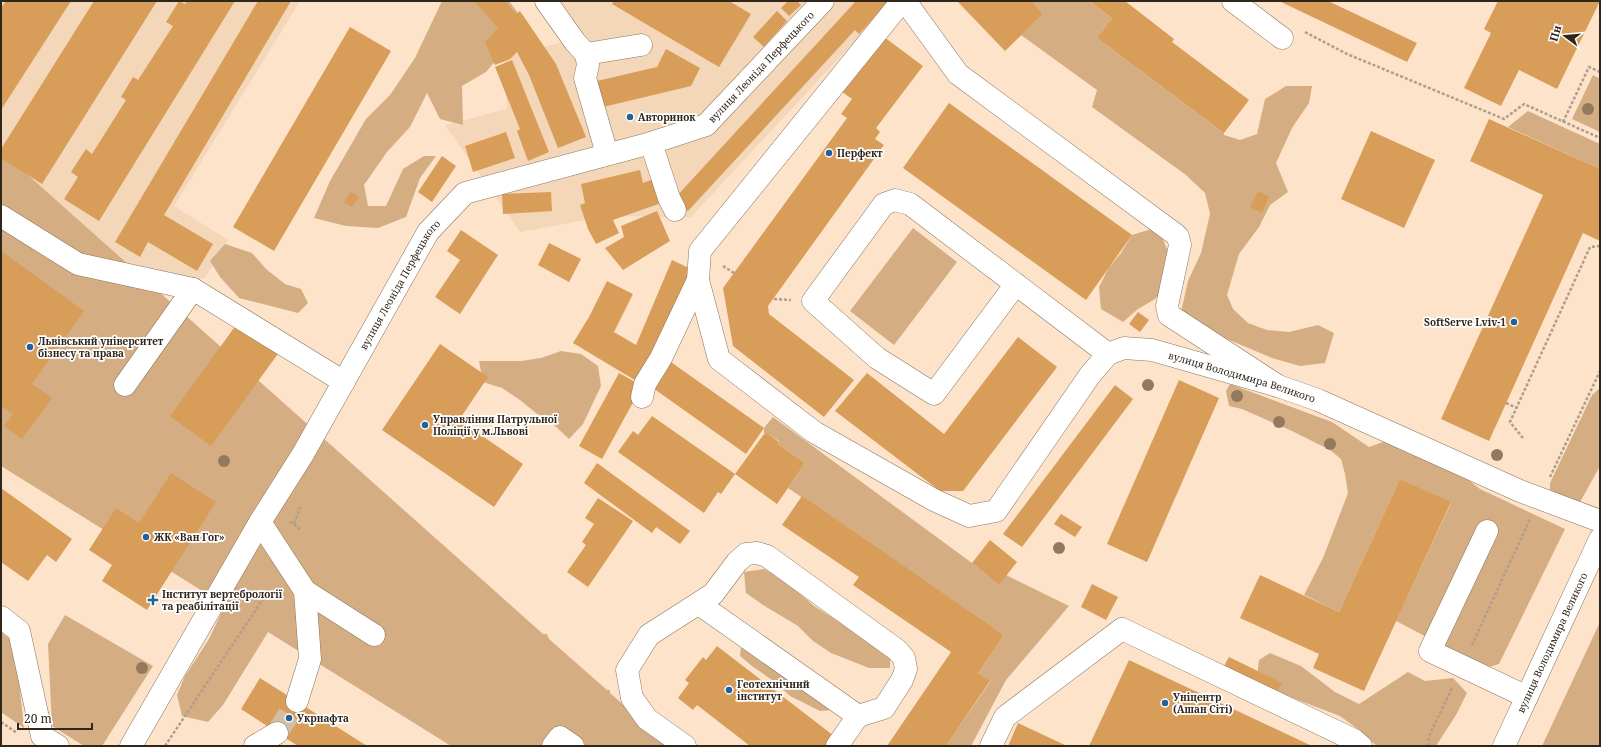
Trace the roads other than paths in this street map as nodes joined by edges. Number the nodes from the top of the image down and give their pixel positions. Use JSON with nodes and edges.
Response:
{"nodes":[{"id":1,"x":546,"y":1,"type":"edge"},
{"id":2,"x":823,"y":1,"type":"edge"},
{"id":3,"x":903,"y":1,"type":"edge"},
{"id":4,"x":1232,"y":1,"type":"edge"},
{"id":5,"x":1282,"y":38,"type":"road end"},
{"id":6,"x":641,"y":44,"type":"dead end"},
{"id":7,"x":586,"y":54,"type":"junction"},
{"id":8,"x":651,"y":142,"type":"junction"},
{"id":9,"x":607,"y":154,"type":"junction"},
{"id":10,"x":675,"y":210,"type":"dead end"},
{"id":11,"x":1,"y":216,"type":"edge"},
{"id":12,"x":698,"y":280,"type":"junction"},
{"id":13,"x":1016,"y":284,"type":"junction"},
{"id":14,"x":193,"y":289,"type":"junction"},
{"id":15,"x":1108,"y":354,"type":"junction"},
{"id":16,"x":344,"y":382,"type":"junction"},
{"id":17,"x":125,"y":385,"type":"dead end"},
{"id":18,"x":1278,"y":386,"type":"junction"},
{"id":19,"x":642,"y":397,"type":"dead end"},
{"id":20,"x":1600,"y":521,"type":"edge"},
{"id":21,"x":260,"y":522,"type":"junction"},
{"id":22,"x":1487,"y":531,"type":"dead end"},
{"id":23,"x":1600,"y":540,"type":"edge"},
{"id":24,"x":305,"y":591,"type":"junction"},
{"id":25,"x":699,"y":604,"type":"junction"},
{"id":26,"x":1,"y":617,"type":"edge"},
{"id":27,"x":374,"y":635,"type":"dead end"},
{"id":28,"x":1527,"y":697,"type":"junction"},
{"id":29,"x":297,"y":701,"type":"tunnel mouth"},
{"id":30,"x":858,"y":716,"type":"junction"},
{"id":31,"x":277,"y":733,"type":"tunnel mouth"},
{"id":32,"x":58,"y":746,"type":"edge"},
{"id":33,"x":131,"y":746,"type":"edge"},
{"id":34,"x":255,"y":746,"type":"edge"},
{"id":35,"x":553,"y":746,"type":"edge"},
{"id":36,"x":573,"y":746,"type":"edge"},
{"id":37,"x":685,"y":746,"type":"edge"},
{"id":38,"x":837,"y":746,"type":"edge"},
{"id":39,"x":991,"y":746,"type":"edge"},
{"id":40,"x":1361,"y":746,"type":"edge"},
{"id":41,"x":1504,"y":746,"type":"edge"}],
"edges":[{"from":1,"to":7,"type":"street"},
{"from":2,"to":8,"type":"street","name":"вулиця Леоніда Перфецького"},
{"from":3,"to":12,"type":"street"},
{"from":3,"to":18,"type":"street"},
{"from":4,"to":5,"type":"street"},
{"from":6,"to":7,"type":"street"},
{"from":7,"to":9,"type":"street"},
{"from":8,"to":9,"type":"street","name":"вулиця Леоніда Перфецького"},
{"from":8,"to":10,"type":"street"},
{"from":9,"to":16,"type":"street","name":"вулиця Леоніда Перфецького"},
{"from":11,"to":14,"type":"street"},
{"from":12,"to":15,"type":"street"},
{"from":12,"to":19,"type":"street"},
{"from":13,"to":13,"type":"street"},
{"from":13,"to":15,"type":"street"},
{"from":14,"to":16,"type":"street"},
{"from":14,"to":17,"type":"street"},
{"from":15,"to":18,"type":"street","name":"вулиця Володимира Великого"},
{"from":16,"to":21,"type":"street","name":"вулиця Леоніда Перфецького"},
{"from":18,"to":20,"type":"street","name":"вулиця Володимира Великого"},
{"from":21,"to":24,"type":"street"},
{"from":21,"to":33,"type":"street","name":"вулиця Леоніда Перфецького"},
{"from":22,"to":28,"type":"street"},
{"from":23,"to":28,"type":"street","name":"вулиця Володимира Великого"},
{"from":24,"to":27,"type":"street"},
{"from":24,"to":29,"type":"street"},
{"from":25,"to":30,"type":"street"},
{"from":25,"to":30,"type":"street"},
{"from":25,"to":37,"type":"street"},
{"from":26,"to":32,"type":"street"},
{"from":28,"to":41,"type":"street","name":"вулиця Володимира Великого"},
{"from":30,"to":38,"type":"street"},
{"from":31,"to":34,"type":"street"},
{"from":35,"to":36,"type":"street"},
{"from":39,"to":40,"type":"street"}]}
